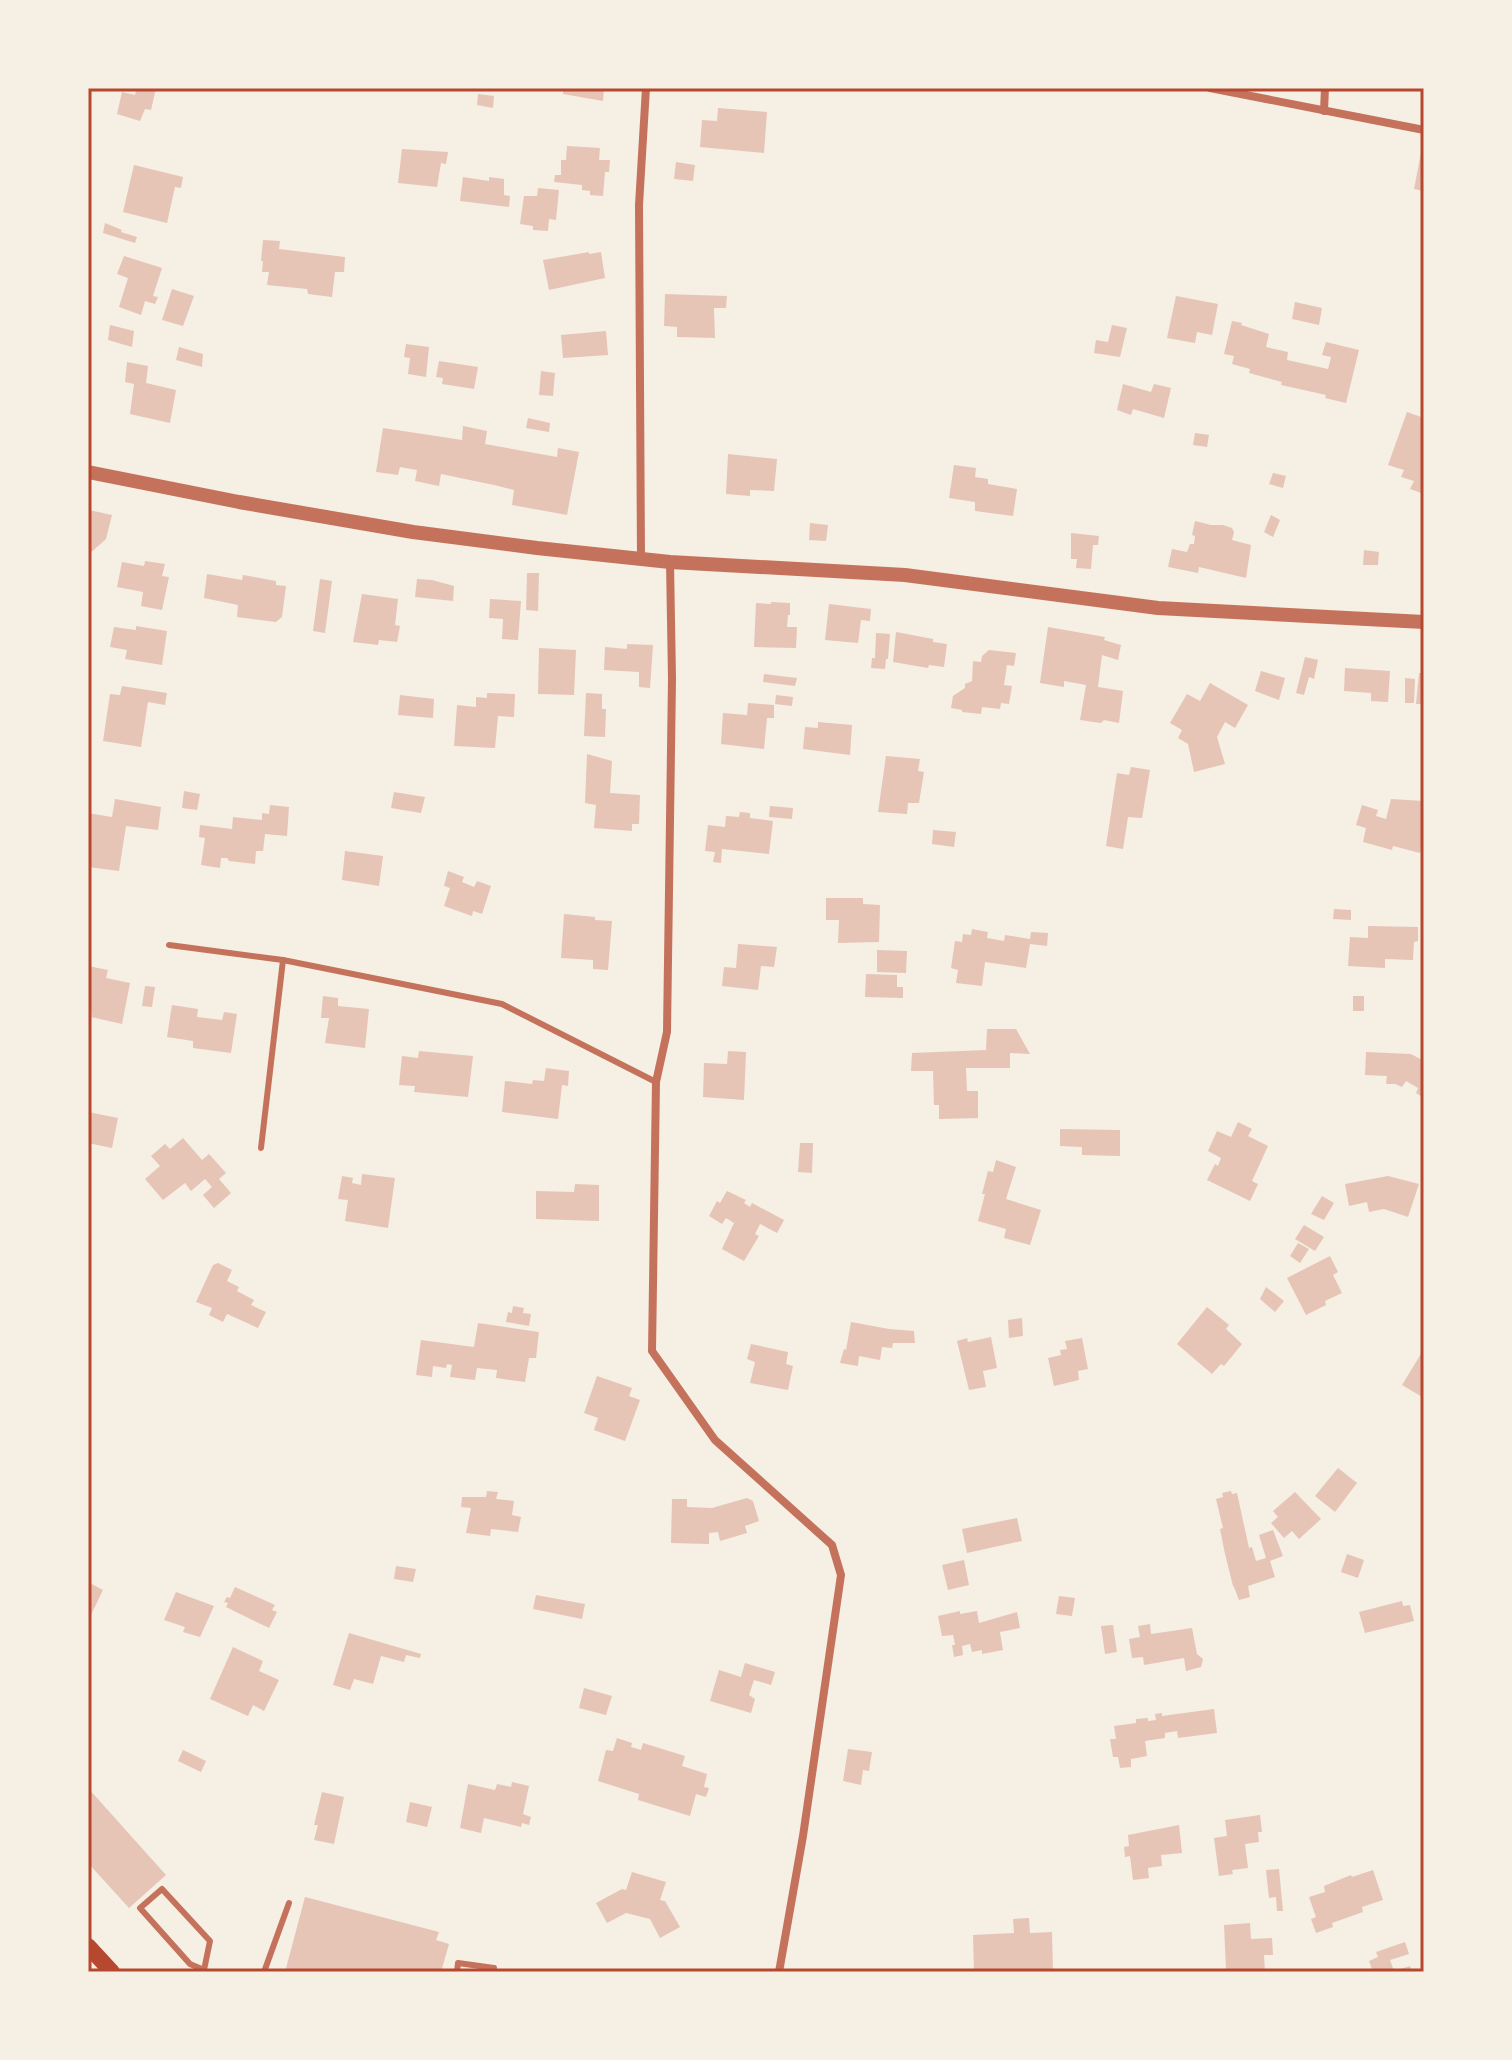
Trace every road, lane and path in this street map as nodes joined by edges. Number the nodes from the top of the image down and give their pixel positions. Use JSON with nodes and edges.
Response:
{"nodes":[{"id":1,"x":646,"y":88,"type":"edge"},
{"id":2,"x":1210,"y":88,"type":"edge"},
{"id":3,"x":1325,"y":88,"type":"edge"},
{"id":4,"x":1324,"y":111,"type":"junction"},
{"id":5,"x":1424,"y":130,"type":"edge"},
{"id":6,"x":88,"y":472,"type":"edge"},
{"id":7,"x":641,"y":559,"type":"junction"},
{"id":8,"x":670,"y":562,"type":"junction"},
{"id":9,"x":1424,"y":622,"type":"edge"},
{"id":10,"x":169,"y":945,"type":"dead end"},
{"id":11,"x":283,"y":960,"type":"junction"},
{"id":12,"x":656,"y":1082,"type":"junction"},
{"id":13,"x":261,"y":1148,"type":"dead end"},
{"id":14,"x":289,"y":1903,"type":"dead end"},
{"id":15,"x":88,"y":1946,"type":"edge"},
{"id":16,"x":494,"y":1968,"type":"dead end"},
{"id":17,"x":204,"y":1971,"type":"edge"},
{"id":18,"x":112,"y":1972,"type":"edge"},
{"id":19,"x":264,"y":1972,"type":"edge"},
{"id":20,"x":457,"y":1972,"type":"edge"},
{"id":21,"x":779,"y":1972,"type":"edge"}],
"edges":[{"from":1,"to":7,"type":"street"},
{"from":2,"to":4,"type":"street"},
{"from":3,"to":4,"type":"street"},
{"from":4,"to":5,"type":"street"},
{"from":6,"to":7,"type":"street"},
{"from":7,"to":8,"type":"street"},
{"from":8,"to":9,"type":"street"},
{"from":8,"to":12,"type":"street"},
{"from":10,"to":11,"type":"lane"},
{"from":11,"to":12,"type":"lane"},
{"from":11,"to":13,"type":"lane"},
{"from":12,"to":21,"type":"street"},
{"from":14,"to":19,"type":"lane"},
{"from":15,"to":18,"type":"main road"},
{"from":16,"to":20,"type":"lane"},
{"from":17,"to":17,"type":"lane"}]}
